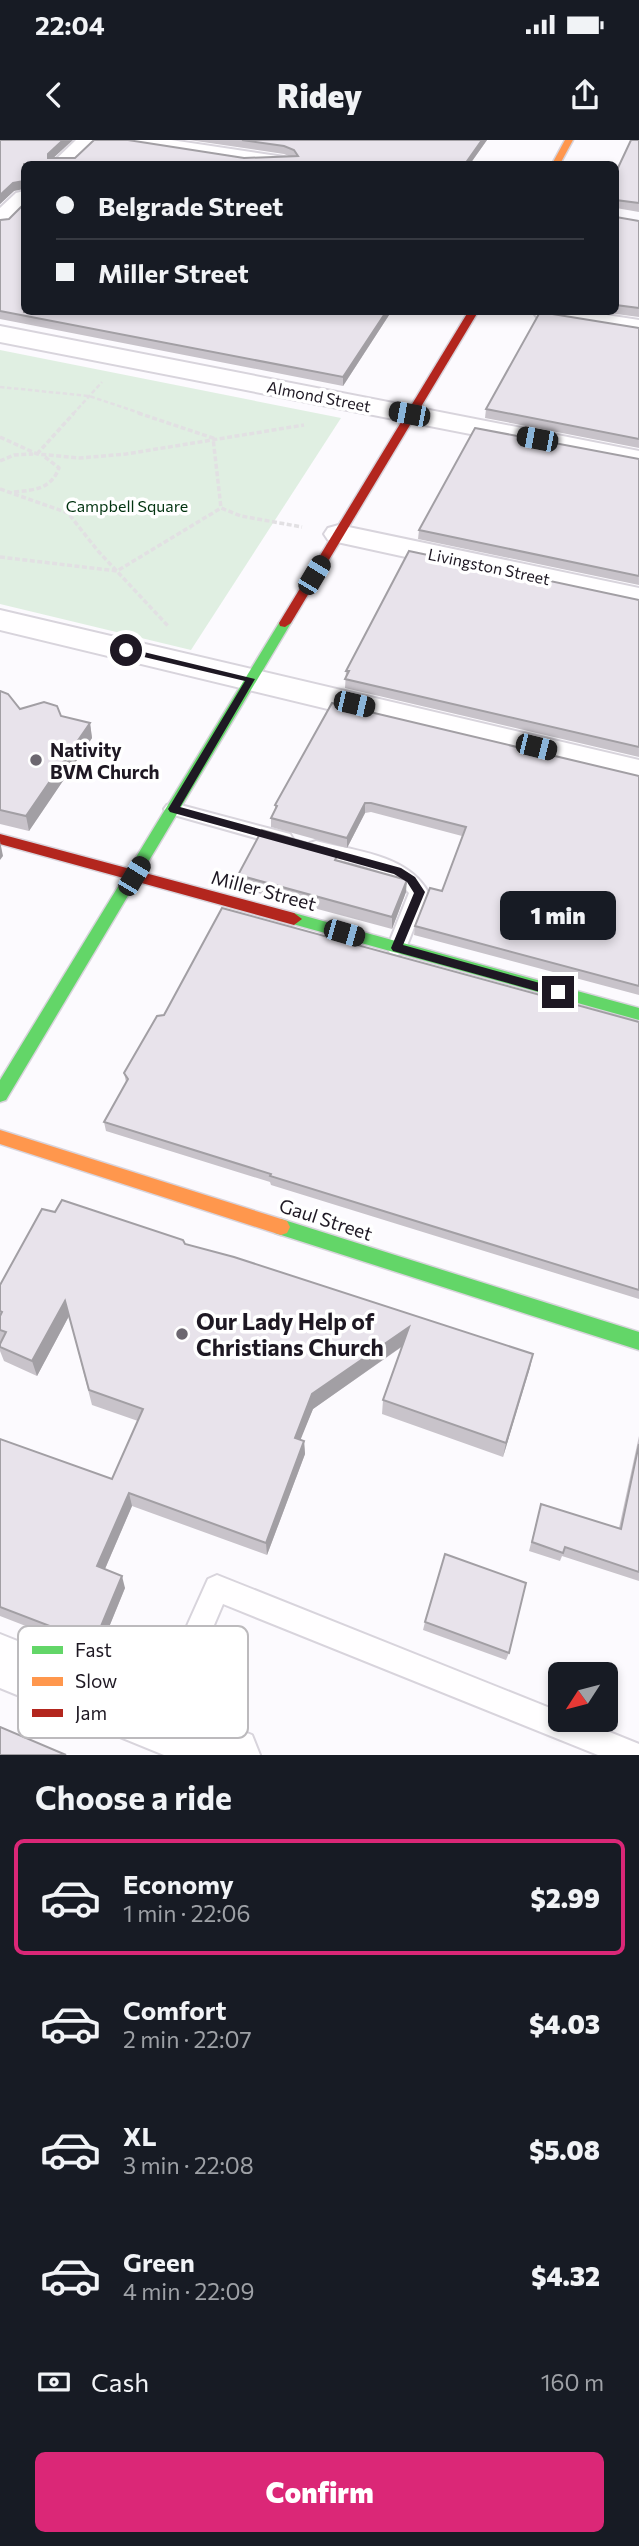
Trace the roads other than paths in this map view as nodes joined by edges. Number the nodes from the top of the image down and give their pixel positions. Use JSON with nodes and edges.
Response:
{"nodes":[{"id":1,"x":89,"y":140,"type":"edge"},
{"id":2,"x":129,"y":140,"type":"edge"},
{"id":3,"x":569,"y":140,"type":"edge"},
{"id":4,"x":65,"y":161,"type":"edge"},
{"id":5,"x":265,"y":161,"type":"edge"},
{"id":6,"x":558,"y":161,"type":"edge"},
{"id":7,"x":21,"y":202,"type":"edge"},
{"id":8,"x":7,"y":219,"type":"edge"},
{"id":9,"x":470,"y":315,"type":"edge"},
{"id":10,"x":563,"y":315,"type":"edge"},
{"id":11,"x":639,"y":328,"type":"edge"},
{"id":12,"x":0,"y":334,"type":"edge"},
{"id":13,"x":409,"y":414,"type":"junction"},
{"id":14,"x":639,"y":458,"type":"edge"},
{"id":15,"x":339,"y":534,"type":"junction"},
{"id":16,"x":639,"y":598,"type":"edge"},
{"id":17,"x":0,"y":620,"type":"edge"},
{"id":18,"x":251,"y":679,"type":"junction"},
{"id":19,"x":639,"y":772,"type":"edge"},
{"id":20,"x":173,"y":809,"type":"junction"},
{"id":21,"x":0,"y":839,"type":"edge"},
{"id":22,"x":134,"y":876,"type":"junction"},
{"id":23,"x":397,"y":948,"type":"junction"},
{"id":24,"x":639,"y":1014,"type":"edge"},
{"id":25,"x":0,"y":1095,"type":"edge"},
{"id":26,"x":0,"y":1137,"type":"edge"},
{"id":27,"x":639,"y":1341,"type":"edge"},
{"id":28,"x":200,"y":1626,"type":"edge"},
{"id":29,"x":0,"y":1661,"type":"edge"},
{"id":30,"x":18,"y":1668,"type":"edge"},
{"id":31,"x":190,"y":1738,"type":"edge"},
{"id":32,"x":232,"y":1755,"type":"edge"},
{"id":33,"x":632,"y":1755,"type":"edge"}],
"edges":[{"from":1,"to":4,"type":"street"},
{"from":2,"to":5,"type":"street"},
{"from":3,"to":6,"type":"street"},
{"from":7,"to":8,"type":"street"},
{"from":9,"to":13,"type":"street"},
{"from":10,"to":11,"type":"street"},
{"from":12,"to":13,"type":"street","name":"Almond Street"},
{"from":13,"to":14,"type":"street","name":"Almond Street"},
{"from":13,"to":15,"type":"street"},
{"from":15,"to":16,"type":"street","name":"Livingston Street"},
{"from":15,"to":18,"type":"street"},
{"from":17,"to":18,"type":"street"},
{"from":18,"to":19,"type":"street"},
{"from":18,"to":20,"type":"street"},
{"from":20,"to":22,"type":"street"},
{"from":20,"to":23,"type":"lane"},
{"from":21,"to":22,"type":"street","name":"Miller Street"},
{"from":22,"to":23,"type":"street","name":"Miller Street"},
{"from":22,"to":25,"type":"street"},
{"from":23,"to":24,"type":"street","name":"Miller Street"},
{"from":26,"to":27,"type":"street","name":"Gaul Street"},
{"from":28,"to":33,"type":"lane"},
{"from":29,"to":30,"type":"street"},
{"from":31,"to":32,"type":"street"}]}
